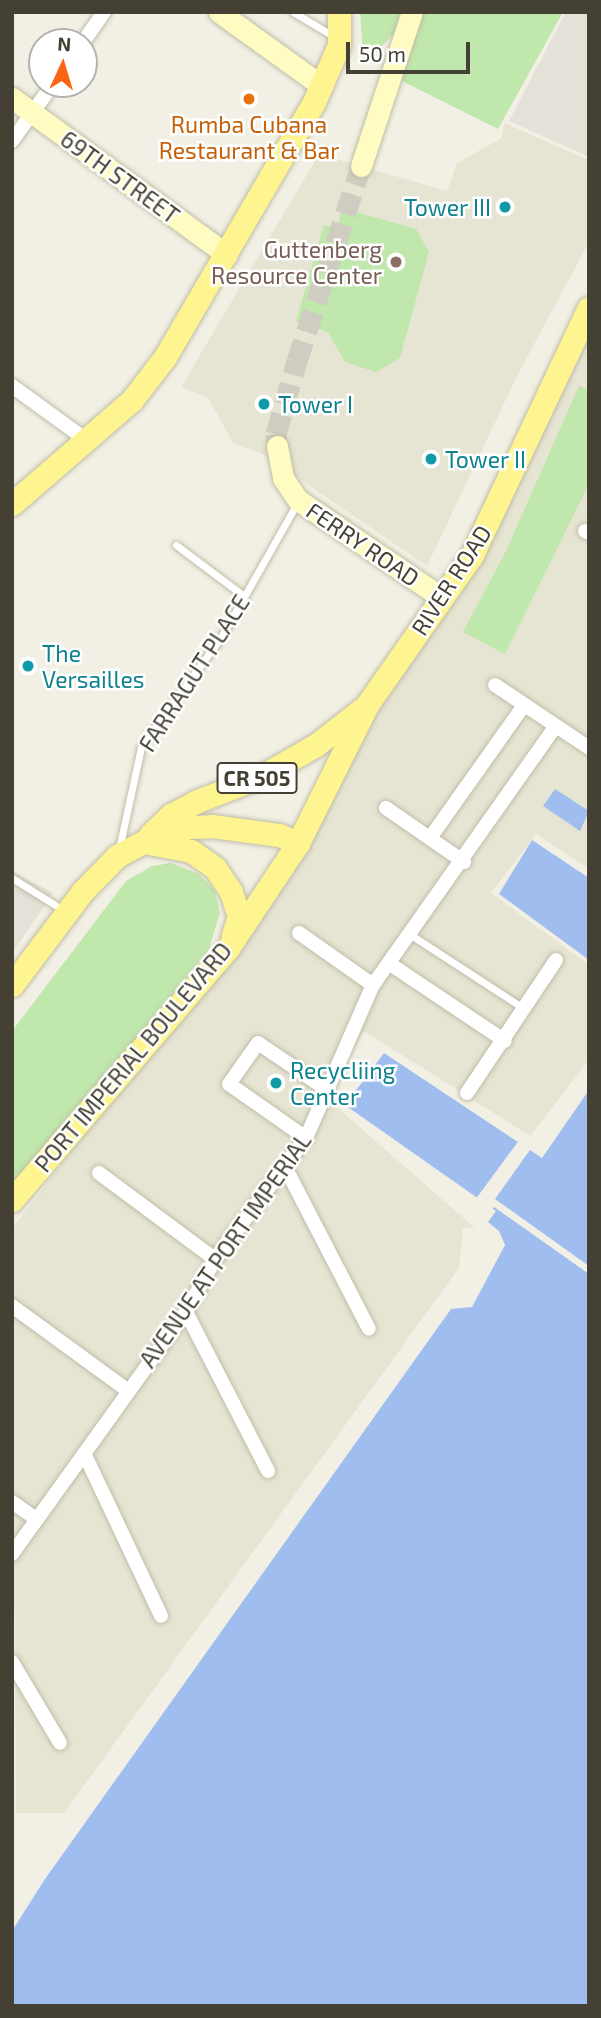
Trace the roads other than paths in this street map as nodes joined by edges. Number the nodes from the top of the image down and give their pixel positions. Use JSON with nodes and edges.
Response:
{"nodes":[{"id":1,"x":104,"y":12,"type":"edge"},
{"id":2,"x":219,"y":12,"type":"edge"},
{"id":3,"x":293,"y":12,"type":"edge"},
{"id":4,"x":339,"y":12,"type":"edge"},
{"id":5,"x":412,"y":12,"type":"edge"},
{"id":6,"x":93,"y":28,"type":"edge"},
{"id":7,"x":339,"y":39,"type":"junction"},
{"id":8,"x":322,"y":86,"type":"junction"},
{"id":9,"x":12,"y":98,"type":"edge"},
{"id":10,"x":43,"y":98,"type":"edge"},
{"id":11,"x":32,"y":113,"type":"junction"},
{"id":12,"x":12,"y":141,"type":"edge"},
{"id":13,"x":361,"y":166,"type":"tunnel mouth"},
{"id":14,"x":227,"y":255,"type":"junction"},
{"id":15,"x":589,"y":309,"type":"edge"},
{"id":16,"x":12,"y":386,"type":"edge"},
{"id":17,"x":89,"y":442,"type":"junction"},
{"id":18,"x":277,"y":446,"type":"tunnel mouth"},
{"id":19,"x":298,"y":500,"type":"junction"},
{"id":20,"x":12,"y":504,"type":"edge"},
{"id":21,"x":176,"y":545,"type":"dead end"},
{"id":22,"x":244,"y":596,"type":"junction"},
{"id":23,"x":442,"y":598,"type":"junction"},
{"id":24,"x":495,"y":685,"type":"dead end"},
{"id":25,"x":368,"y":705,"type":"junction"},
{"id":26,"x":524,"y":705,"type":"junction"},
{"id":27,"x":556,"y":726,"type":"junction"},
{"id":28,"x":589,"y":748,"type":"edge"},
{"id":29,"x":386,"y":808,"type":"dead end"},
{"id":30,"x":430,"y":838,"type":"junction"},
{"id":31,"x":143,"y":842,"type":"junction"},
{"id":32,"x":298,"y":843,"type":"junction"},
{"id":33,"x":117,"y":856,"type":"junction"},
{"id":34,"x":464,"y":862,"type":"junction"},
{"id":35,"x":12,"y":877,"type":"edge"},
{"id":36,"x":67,"y":912,"type":"junction"},
{"id":37,"x":299,"y":933,"type":"dead end"},
{"id":38,"x":411,"y":935,"type":"junction"},
{"id":39,"x":228,"y":948,"type":"junction"},
{"id":40,"x":556,"y":960,"type":"dead end"},
{"id":41,"x":390,"y":964,"type":"junction"},
{"id":42,"x":12,"y":985,"type":"edge"},
{"id":43,"x":373,"y":985,"type":"junction"},
{"id":44,"x":523,"y":1008,"type":"junction"},
{"id":45,"x":505,"y":1041,"type":"junction"},
{"id":46,"x":326,"y":1089,"type":"junction"},
{"id":47,"x":467,"y":1093,"type":"dead end"},
{"id":48,"x":306,"y":1138,"type":"junction"},
{"id":49,"x":285,"y":1167,"type":"junction"},
{"id":50,"x":99,"y":1173,"type":"dead end"},
{"id":51,"x":12,"y":1200,"type":"edge"},
{"id":52,"x":215,"y":1259,"type":"junction"},
{"id":53,"x":12,"y":1306,"type":"edge"},
{"id":54,"x":186,"y":1312,"type":"junction"},
{"id":55,"x":369,"y":1329,"type":"dead end"},
{"id":56,"x":128,"y":1390,"type":"junction"},
{"id":57,"x":85,"y":1455,"type":"junction"},
{"id":58,"x":268,"y":1471,"type":"dead end"},
{"id":59,"x":12,"y":1502,"type":"edge"},
{"id":60,"x":36,"y":1519,"type":"junction"},
{"id":61,"x":12,"y":1554,"type":"edge"},
{"id":62,"x":161,"y":1616,"type":"dead end"},
{"id":63,"x":12,"y":1662,"type":"edge"},
{"id":64,"x":60,"y":1742,"type":"dead end"}],
"edges":[{"from":1,"to":6,"type":"street"},
{"from":2,"to":8,"type":"street"},
{"from":3,"to":7,"type":"lane"},
{"from":4,"to":7,"type":"main road"},
{"from":5,"to":13,"type":"street"},
{"from":7,"to":8,"type":"main road"},
{"from":8,"to":14,"type":"main road"},
{"from":9,"to":11,"type":"street","name":"69TH STREET"},
{"from":10,"to":11,"type":"street"},
{"from":11,"to":12,"type":"street"},
{"from":11,"to":14,"type":"street","name":"69TH STREET"},
{"from":14,"to":17,"type":"main road"},
{"from":15,"to":23,"type":"main road","name":"RIVER ROAD","number":"CR 505"},
{"from":16,"to":17,"type":"street"},
{"from":17,"to":20,"type":"main road"},
{"from":18,"to":19,"type":"street","name":"FERRY ROAD"},
{"from":19,"to":22,"type":"lane","name":"FARRAGUT PLACE"},
{"from":19,"to":23,"type":"street","name":"FERRY ROAD"},
{"from":21,"to":22,"type":"lane"},
{"from":22,"to":33,"type":"lane","name":"FARRAGUT PLACE"},
{"from":23,"to":25,"type":"main road","name":"RIVER ROAD","number":"CR 505"},
{"from":24,"to":26,"type":"street"},
{"from":25,"to":31,"type":"main road","number":"CR 505"},
{"from":25,"to":32,"type":"main road","name":"RIVER ROAD","number":"CR 505"},
{"from":26,"to":27,"type":"street"},
{"from":26,"to":30,"type":"street"},
{"from":27,"to":28,"type":"street"},
{"from":27,"to":34,"type":"street","name":"AVENUE AT PORT IMPERIAL"},
{"from":29,"to":30,"type":"street"},
{"from":30,"to":34,"type":"street"},
{"from":31,"to":32,"type":"main road","number":"CR 505"},
{"from":31,"to":33,"type":"main road","number":"CR 505"},
{"from":31,"to":39,"type":"main road"},
{"from":32,"to":39,"type":"main road","name":"PORT IMPERIAL BOULEVARD"},
{"from":33,"to":36,"type":"main road","number":"CR 505"},
{"from":34,"to":38,"type":"street","name":"AVENUE AT PORT IMPERIAL"},
{"from":35,"to":36,"type":"lane"},
{"from":36,"to":42,"type":"main road","number":"CR 505"},
{"from":37,"to":43,"type":"street"},
{"from":38,"to":41,"type":"street","name":"AVENUE AT PORT IMPERIAL"},
{"from":38,"to":44,"type":"lane"},
{"from":39,"to":51,"type":"main road","name":"PORT IMPERIAL BOULEVARD"},
{"from":40,"to":44,"type":"street"},
{"from":41,"to":43,"type":"street","name":"AVENUE AT PORT IMPERIAL"},
{"from":41,"to":45,"type":"street"},
{"from":43,"to":46,"type":"street","name":"AVENUE AT PORT IMPERIAL"},
{"from":44,"to":45,"type":"street"},
{"from":45,"to":47,"type":"street"},
{"from":46,"to":48,"type":"street","name":"AVENUE AT PORT IMPERIAL"},
{"from":46,"to":48,"type":"street"},
{"from":48,"to":49,"type":"street","name":"AVENUE AT PORT IMPERIAL"},
{"from":49,"to":52,"type":"street","name":"AVENUE AT PORT IMPERIAL"},
{"from":49,"to":55,"type":"street"},
{"from":50,"to":52,"type":"street"},
{"from":52,"to":54,"type":"street","name":"AVENUE AT PORT IMPERIAL"},
{"from":53,"to":56,"type":"street"},
{"from":54,"to":56,"type":"street","name":"AVENUE AT PORT IMPERIAL"},
{"from":54,"to":58,"type":"street"},
{"from":56,"to":57,"type":"street","name":"AVENUE AT PORT IMPERIAL"},
{"from":57,"to":60,"type":"street","name":"AVENUE AT PORT IMPERIAL"},
{"from":57,"to":62,"type":"street"},
{"from":59,"to":60,"type":"street"},
{"from":60,"to":61,"type":"street","name":"AVENUE AT PORT IMPERIAL"},
{"from":63,"to":64,"type":"street"}]}
